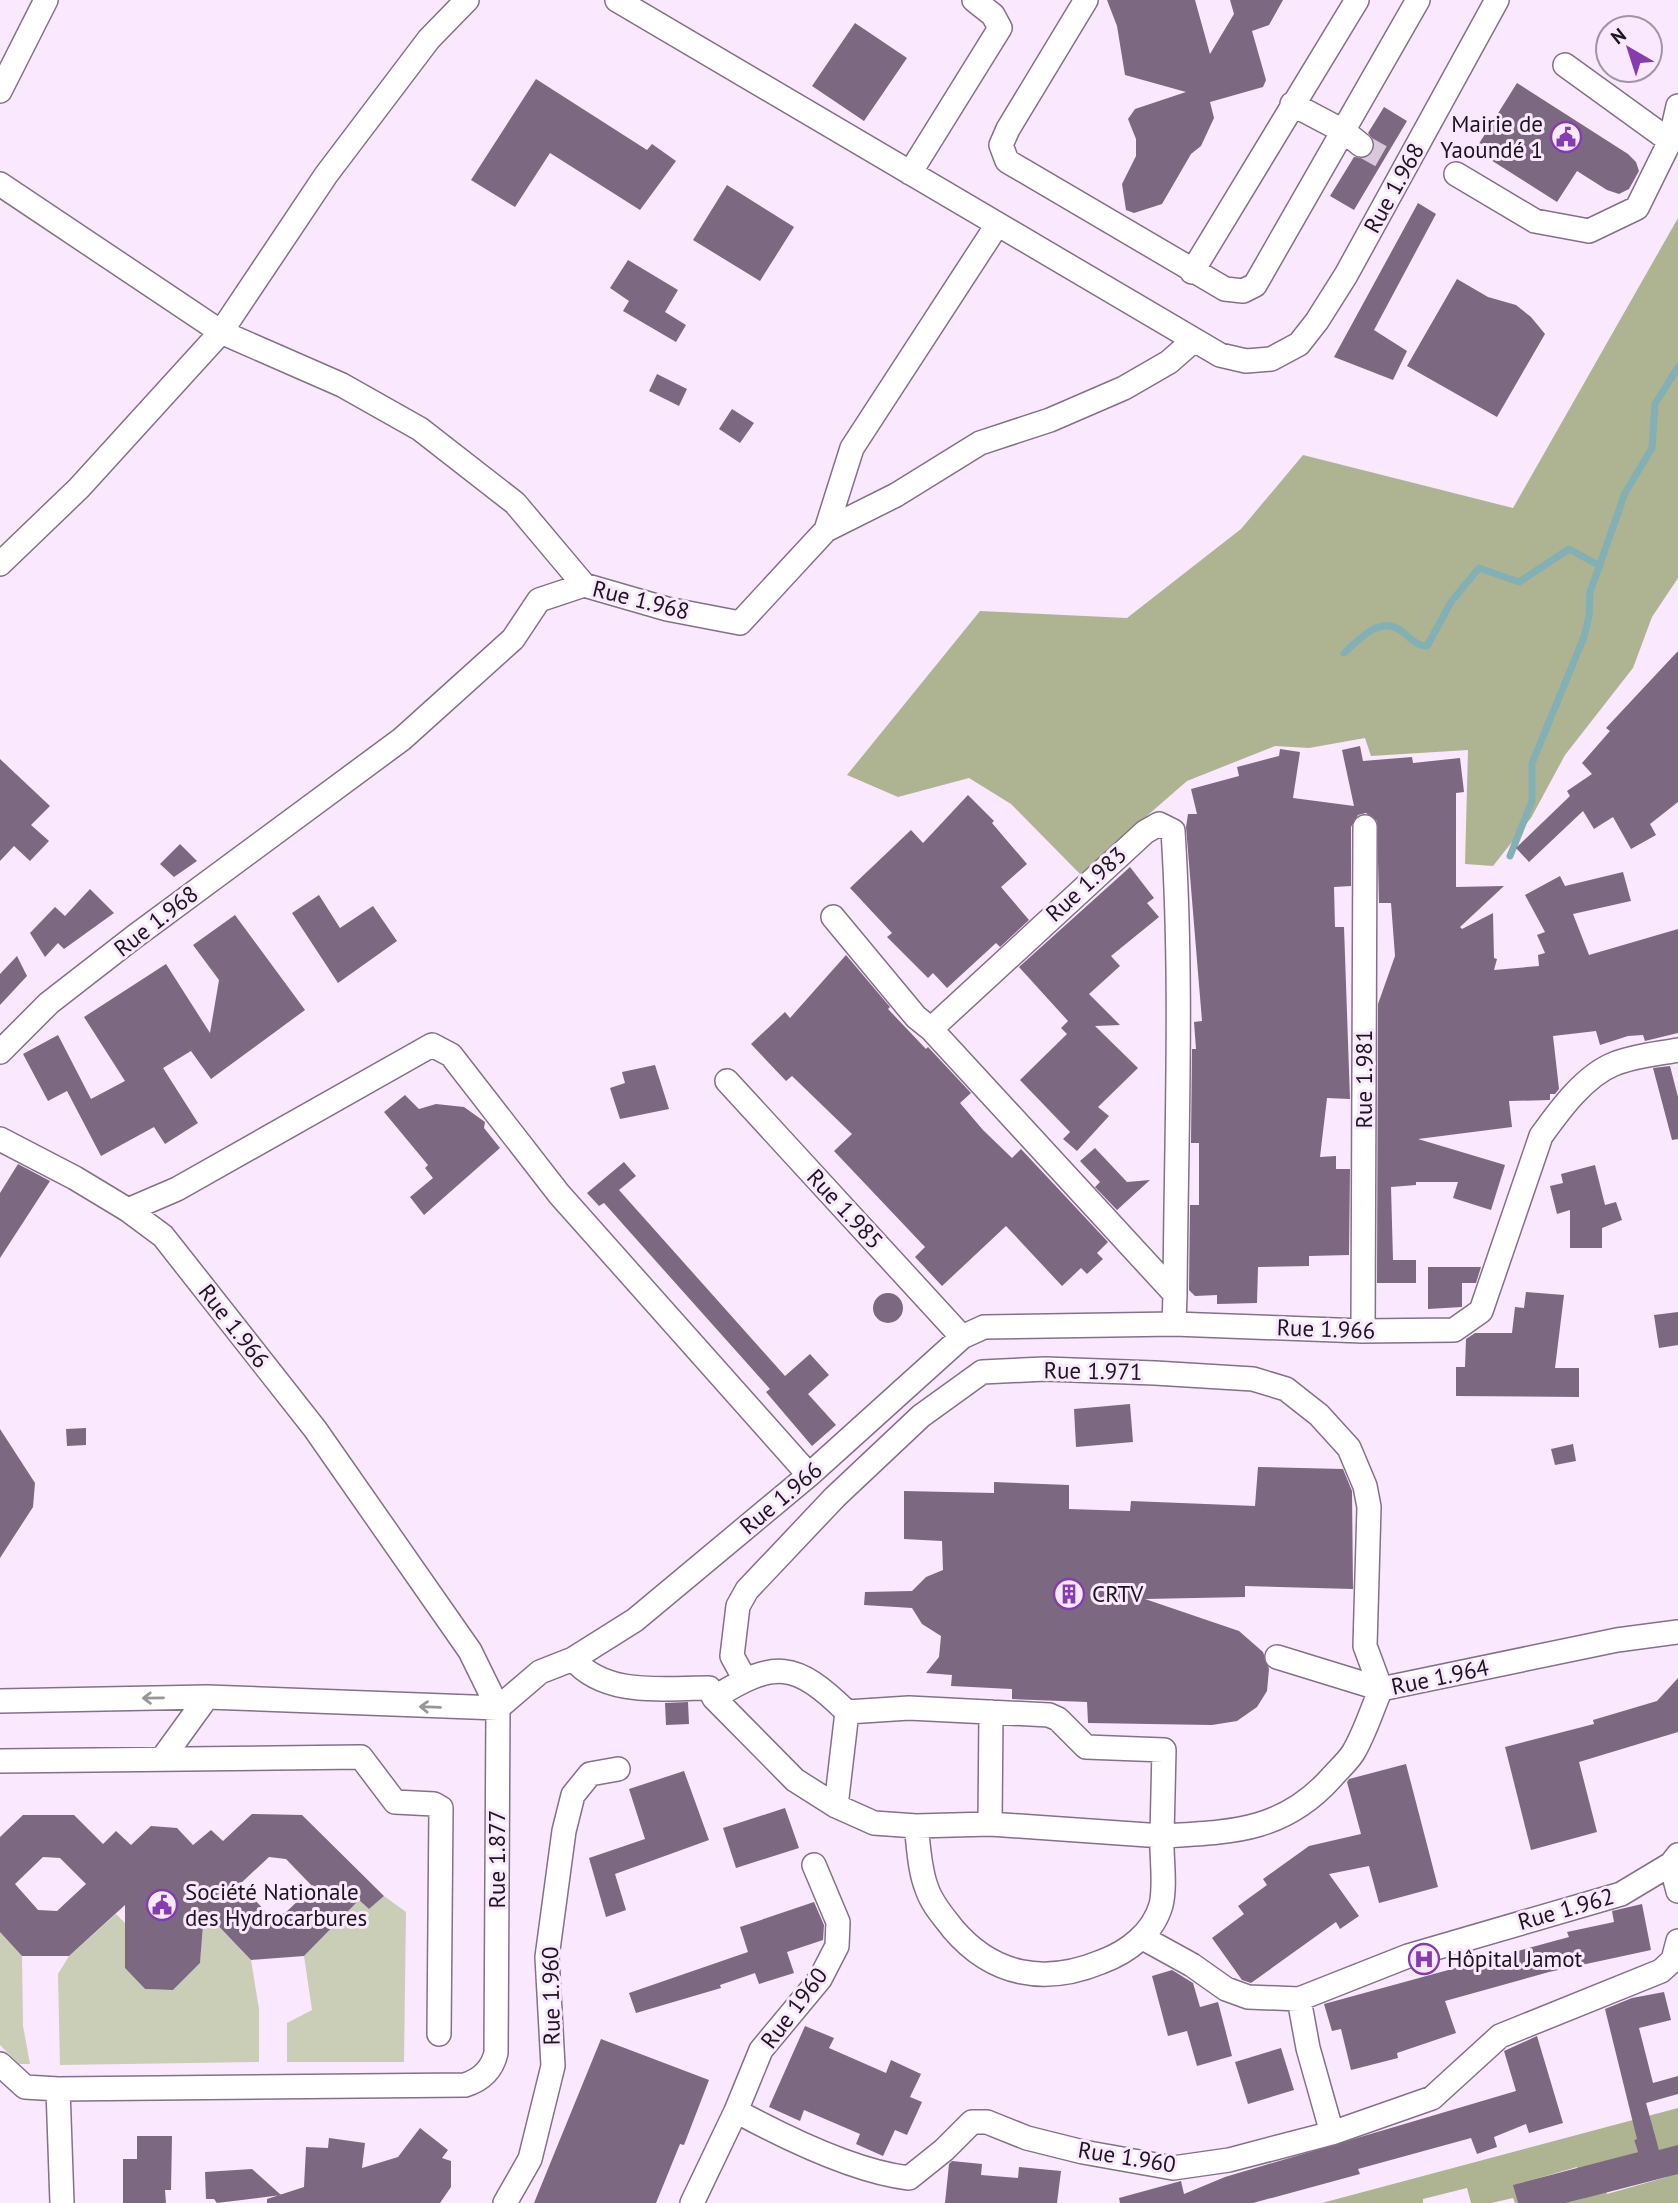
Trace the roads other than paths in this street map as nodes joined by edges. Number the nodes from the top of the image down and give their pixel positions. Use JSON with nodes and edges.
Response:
{"nodes":[{"id":1,"x":46,"y":0,"type":"edge"},
{"id":2,"x":467,"y":0,"type":"edge"},
{"id":3,"x":617,"y":0,"type":"edge"},
{"id":4,"x":974,"y":0,"type":"edge"},
{"id":5,"x":1086,"y":0,"type":"edge"},
{"id":6,"x":1357,"y":0,"type":"edge"},
{"id":7,"x":1418,"y":0,"type":"edge"},
{"id":8,"x":1497,"y":0,"type":"edge"},
{"id":9,"x":1565,"y":65,"type":"dead end"},
{"id":10,"x":0,"y":91,"type":"edge"},
{"id":11,"x":1292,"y":104,"type":"junction"},
{"id":12,"x":1678,"y":106,"type":"edge"},
{"id":13,"x":1353,"y":138,"type":"junction"},
{"id":14,"x":1670,"y":141,"type":"junction"},
{"id":15,"x":910,"y":173,"type":"junction"},
{"id":16,"x":1456,"y":174,"type":"dead end"},
{"id":17,"x":0,"y":184,"type":"edge"},
{"id":18,"x":997,"y":225,"type":"junction"},
{"id":19,"x":1192,"y":272,"type":"junction"},
{"id":20,"x":221,"y":332,"type":"junction"},
{"id":21,"x":1194,"y":340,"type":"junction"},
{"id":22,"x":826,"y":530,"type":"junction"},
{"id":23,"x":0,"y":564,"type":"edge"},
{"id":24,"x":584,"y":584,"type":"junction"},
{"id":25,"x":1365,"y":827,"type":"dead end"},
{"id":26,"x":833,"y":917,"type":"dead end"},
{"id":27,"x":930,"y":1029,"type":"junction"},
{"id":28,"x":1678,"y":1050,"type":"edge"},
{"id":29,"x":0,"y":1052,"type":"edge"},
{"id":30,"x":727,"y":1081,"type":"dead end"},
{"id":31,"x":0,"y":1139,"type":"edge"},
{"id":32,"x":128,"y":1210,"type":"junction"},
{"id":33,"x":1175,"y":1294,"type":"junction"},
{"id":34,"x":1174,"y":1324,"type":"junction"},
{"id":35,"x":1363,"y":1331,"type":"junction"},
{"id":36,"x":962,"y":1337,"type":"junction"},
{"id":37,"x":809,"y":1475,"type":"junction"},
{"id":38,"x":1678,"y":1632,"type":"edge"},
{"id":39,"x":1277,"y":1657,"type":"dead end"},
{"id":40,"x":573,"y":1659,"type":"junction"},
{"id":41,"x":744,"y":1678,"type":"junction"},
{"id":42,"x":1381,"y":1689,"type":"junction"},
{"id":43,"x":711,"y":1693,"type":"junction"},
{"id":44,"x":207,"y":1697,"type":"junction"},
{"id":45,"x":0,"y":1701,"type":"edge"},
{"id":46,"x":498,"y":1708,"type":"junction"},
{"id":47,"x":847,"y":1712,"type":"junction"},
{"id":48,"x":991,"y":1712,"type":"junction"},
{"id":49,"x":162,"y":1759,"type":"junction"},
{"id":50,"x":0,"y":1760,"type":"edge"},
{"id":51,"x":618,"y":1769,"type":"dead end"},
{"id":52,"x":836,"y":1806,"type":"junction"},
{"id":53,"x":990,"y":1824,"type":"junction"},
{"id":54,"x":916,"y":1826,"type":"junction"},
{"id":55,"x":1162,"y":1836,"type":"junction"},
{"id":56,"x":1675,"y":1860,"type":"edge"},
{"id":57,"x":814,"y":1865,"type":"dead end"},
{"id":58,"x":1678,"y":1891,"type":"edge"},
{"id":59,"x":1143,"y":1938,"type":"junction"},
{"id":60,"x":1678,"y":1941,"type":"edge"},
{"id":61,"x":1299,"y":1998,"type":"junction"},
{"id":62,"x":439,"y":2034,"type":"dead end"},
{"id":63,"x":0,"y":2064,"type":"edge"},
{"id":64,"x":58,"y":2089,"type":"junction"},
{"id":65,"x":736,"y":2111,"type":"junction"},
{"id":66,"x":1332,"y":2133,"type":"junction"},
{"id":67,"x":62,"y":2203,"type":"edge"},
{"id":68,"x":505,"y":2203,"type":"edge"},
{"id":69,"x":692,"y":2203,"type":"edge"}],
"edges":[{"from":1,"to":10,"type":"street"},
{"from":2,"to":20,"type":"street"},
{"from":3,"to":15,"type":"street"},
{"from":4,"to":15,"type":"street"},
{"from":5,"to":19,"type":"street"},
{"from":6,"to":11,"type":"street"},
{"from":7,"to":13,"type":"street"},
{"from":8,"to":21,"type":"street","name":"Rue 1.968"},
{"from":9,"to":14,"type":"street"},
{"from":11,"to":13,"type":"street"},
{"from":11,"to":19,"type":"street"},
{"from":12,"to":14,"type":"street"},
{"from":13,"to":19,"type":"street"},
{"from":14,"to":16,"type":"street"},
{"from":15,"to":18,"type":"street"},
{"from":17,"to":20,"type":"street"},
{"from":18,"to":21,"type":"street"},
{"from":18,"to":22,"type":"street"},
{"from":20,"to":23,"type":"street"},
{"from":20,"to":24,"type":"street"},
{"from":21,"to":22,"type":"street","name":"Rue 1.968"},
{"from":22,"to":24,"type":"street","name":"Rue 1.968"},
{"from":24,"to":29,"type":"street","name":"Rue 1.968"},
{"from":25,"to":35,"type":"street","name":"Rue 1.981"},
{"from":26,"to":27,"type":"street"},
{"from":27,"to":33,"type":"street"},
{"from":27,"to":33,"type":"street","name":"Rue 1.983"},
{"from":28,"to":35,"type":"street","name":"Rue 1.966"},
{"from":30,"to":36,"type":"street","name":"Rue 1.985"},
{"from":31,"to":32,"type":"street","name":"Rue 1.966"},
{"from":32,"to":37,"type":"street"},
{"from":32,"to":46,"type":"street","name":"Rue 1.966"},
{"from":33,"to":34,"type":"street","name":"Rue 1.983"},
{"from":34,"to":35,"type":"street","name":"Rue 1.966"},
{"from":34,"to":36,"type":"street","name":"Rue 1.966"},
{"from":36,"to":37,"type":"street","name":"Rue 1.966"},
{"from":37,"to":40,"type":"street","name":"Rue 1.966"},
{"from":38,"to":42,"type":"street","name":"Rue 1.964"},
{"from":39,"to":42,"type":"street"},
{"from":40,"to":43,"type":"street"},
{"from":40,"to":46,"type":"street","name":"Rue 1.966"},
{"from":41,"to":42,"type":"street","name":"Rue 1.971"},
{"from":41,"to":43,"type":"street"},
{"from":41,"to":47,"type":"street"},
{"from":42,"to":55,"type":"street","name":"Rue 1.964"},
{"from":43,"to":52,"type":"street"},
{"from":44,"to":45,"type":"street","one_way":true},
{"from":46,"to":44,"type":"street","one_way":true},
{"from":44,"to":49,"type":"street"},
{"from":46,"to":64,"type":"street","name":"Rue 1.877"},
{"from":47,"to":48,"type":"street"},
{"from":47,"to":52,"type":"street"},
{"from":48,"to":53,"type":"street"},
{"from":48,"to":55,"type":"street"},
{"from":49,"to":50,"type":"street"},
{"from":49,"to":62,"type":"street"},
{"from":51,"to":68,"type":"street","name":"Rue 1.960"},
{"from":52,"to":54,"type":"street"},
{"from":53,"to":54,"type":"street"},
{"from":53,"to":55,"type":"street"},
{"from":54,"to":59,"type":"street"},
{"from":55,"to":59,"type":"street"},
{"from":56,"to":58,"type":"street"},
{"from":56,"to":61,"type":"street","name":"Rue 1.962"},
{"from":57,"to":65,"type":"street","name":"Rue 1960"},
{"from":59,"to":61,"type":"street"},
{"from":60,"to":66,"type":"street","name":"Rue 1.960"},
{"from":61,"to":66,"type":"street"},
{"from":63,"to":64,"type":"street","name":"Rue 1.877"},
{"from":64,"to":67,"type":"street"},
{"from":65,"to":66,"type":"street","name":"Rue 1.960"},
{"from":65,"to":69,"type":"street"}]}
